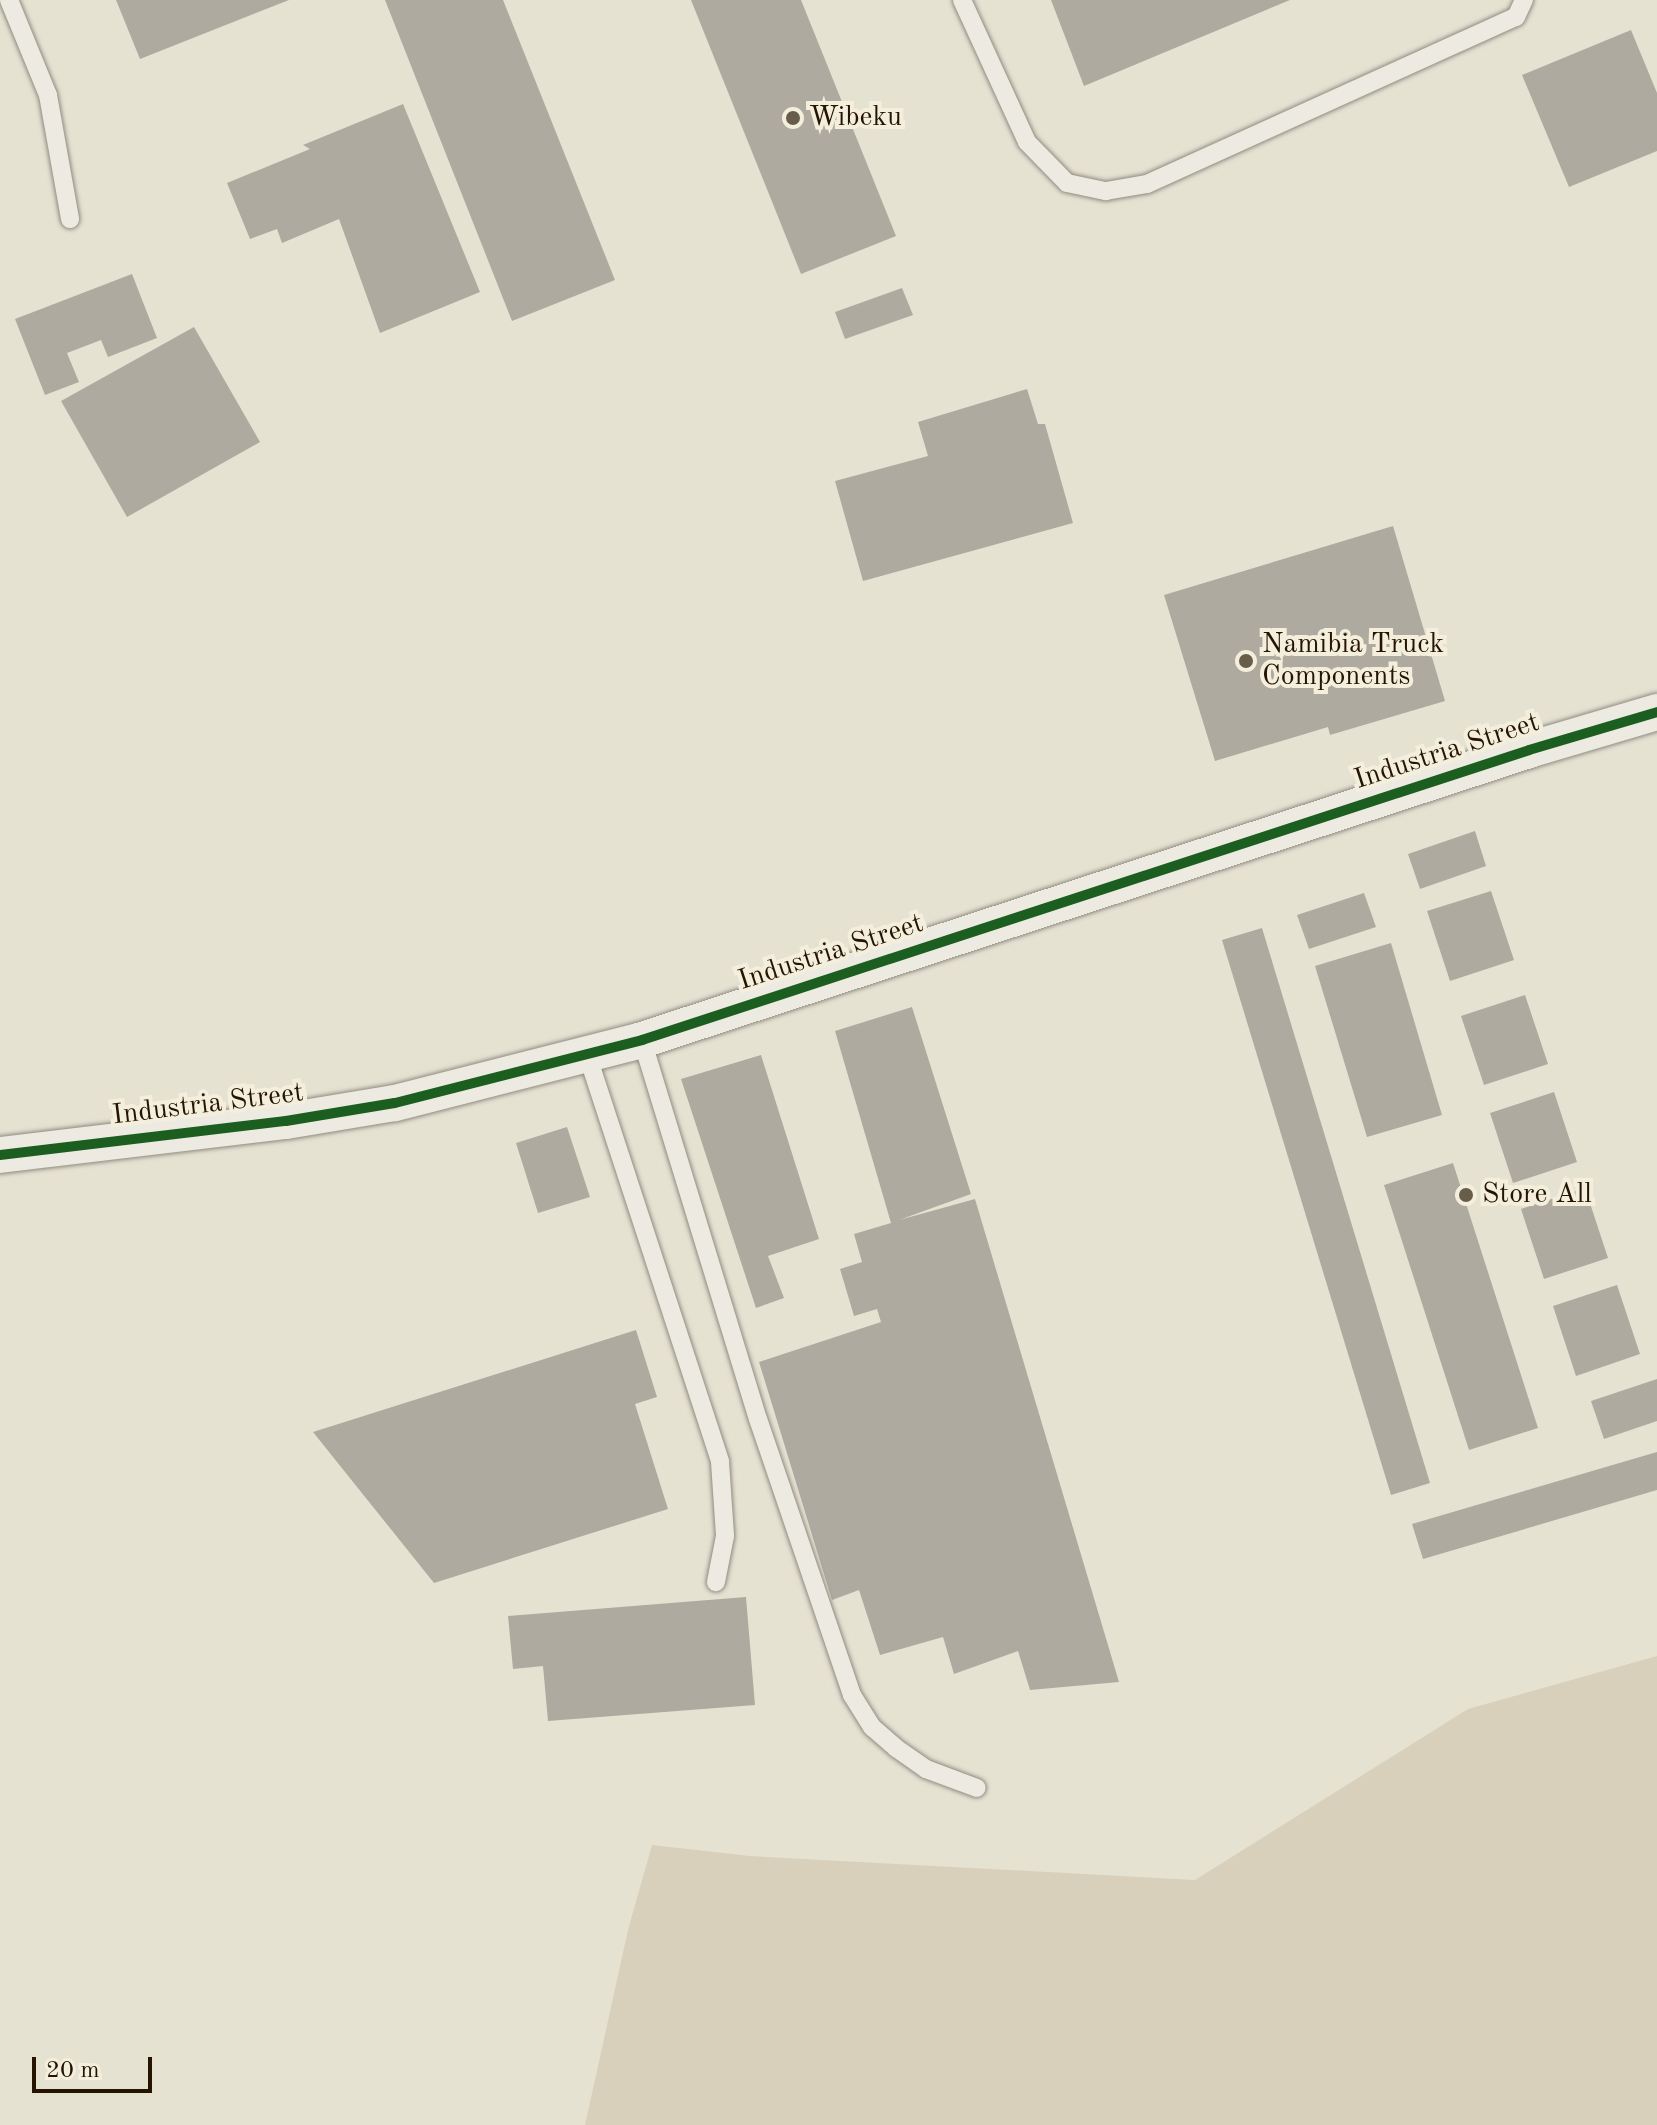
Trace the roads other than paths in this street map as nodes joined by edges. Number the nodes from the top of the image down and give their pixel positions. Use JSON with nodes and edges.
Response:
{"nodes":[{"id":1,"x":9,"y":0,"type":"edge"},
{"id":2,"x":962,"y":0,"type":"edge"},
{"id":3,"x":1524,"y":0,"type":"edge"},
{"id":4,"x":70,"y":219,"type":"dead end"},
{"id":5,"x":1657,"y":712,"type":"edge"},
{"id":6,"x":642,"y":1040,"type":"junction"},
{"id":7,"x":587,"y":1054,"type":"junction"},
{"id":8,"x":0,"y":1155,"type":"edge"},
{"id":9,"x":716,"y":1582,"type":"dead end"},
{"id":10,"x":977,"y":1788,"type":"dead end"}],
"edges":[{"from":1,"to":4,"type":"lane"},
{"from":2,"to":3,"type":"lane"},
{"from":5,"to":6,"type":"street","name":"Industria Street"},
{"from":6,"to":7,"type":"street","name":"Industria Street"},
{"from":6,"to":10,"type":"lane"},
{"from":7,"to":8,"type":"street","name":"Industria Street"},
{"from":7,"to":9,"type":"lane"}]}
